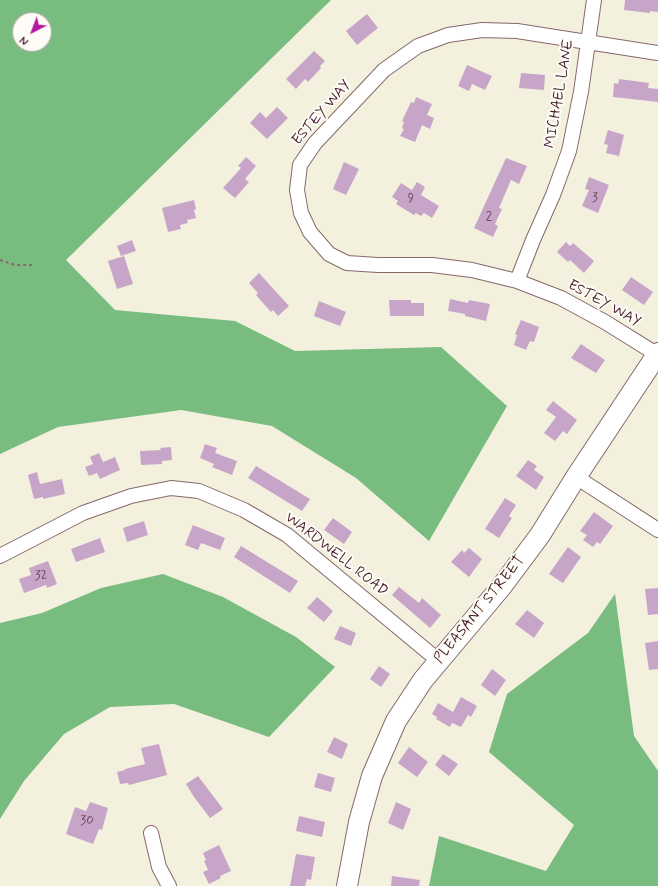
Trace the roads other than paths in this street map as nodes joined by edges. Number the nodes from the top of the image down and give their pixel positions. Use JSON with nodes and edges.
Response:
{"nodes":[{"id":1,"x":594,"y":0,"type":"edge"},
{"id":2,"x":587,"y":42,"type":"junction"},
{"id":3,"x":658,"y":53,"type":"edge"},
{"id":4,"x":517,"y":281,"type":"junction"},
{"id":5,"x":658,"y":354,"type":"edge"},
{"id":6,"x":576,"y":477,"type":"junction"},
{"id":7,"x":658,"y":530,"type":"edge"},
{"id":8,"x":0,"y":556,"type":"edge"},
{"id":9,"x":439,"y":661,"type":"junction"},
{"id":10,"x":151,"y":832,"type":"dead end"},
{"id":11,"x":169,"y":886,"type":"edge"},
{"id":12,"x":347,"y":886,"type":"edge"}],
"edges":[{"from":1,"to":2,"type":"street","name":"MICHAEL LANE"},
{"from":2,"to":3,"type":"street","name":"ESTEY WAY"},
{"from":2,"to":4,"type":"street","name":"MICHAEL LANE"},
{"from":2,"to":4,"type":"street","name":"ESTEY WAY"},
{"from":4,"to":5,"type":"street","name":"ESTEY WAY"},
{"from":5,"to":6,"type":"main road","name":"PLEASANT STREET"},
{"from":6,"to":7,"type":"street"},
{"from":6,"to":9,"type":"main road","name":"PLEASANT STREET"},
{"from":8,"to":9,"type":"street","name":"WARDWELL ROAD"},
{"from":9,"to":12,"type":"main road","name":"PLEASANT STREET"},
{"from":10,"to":11,"type":"street"}]}
